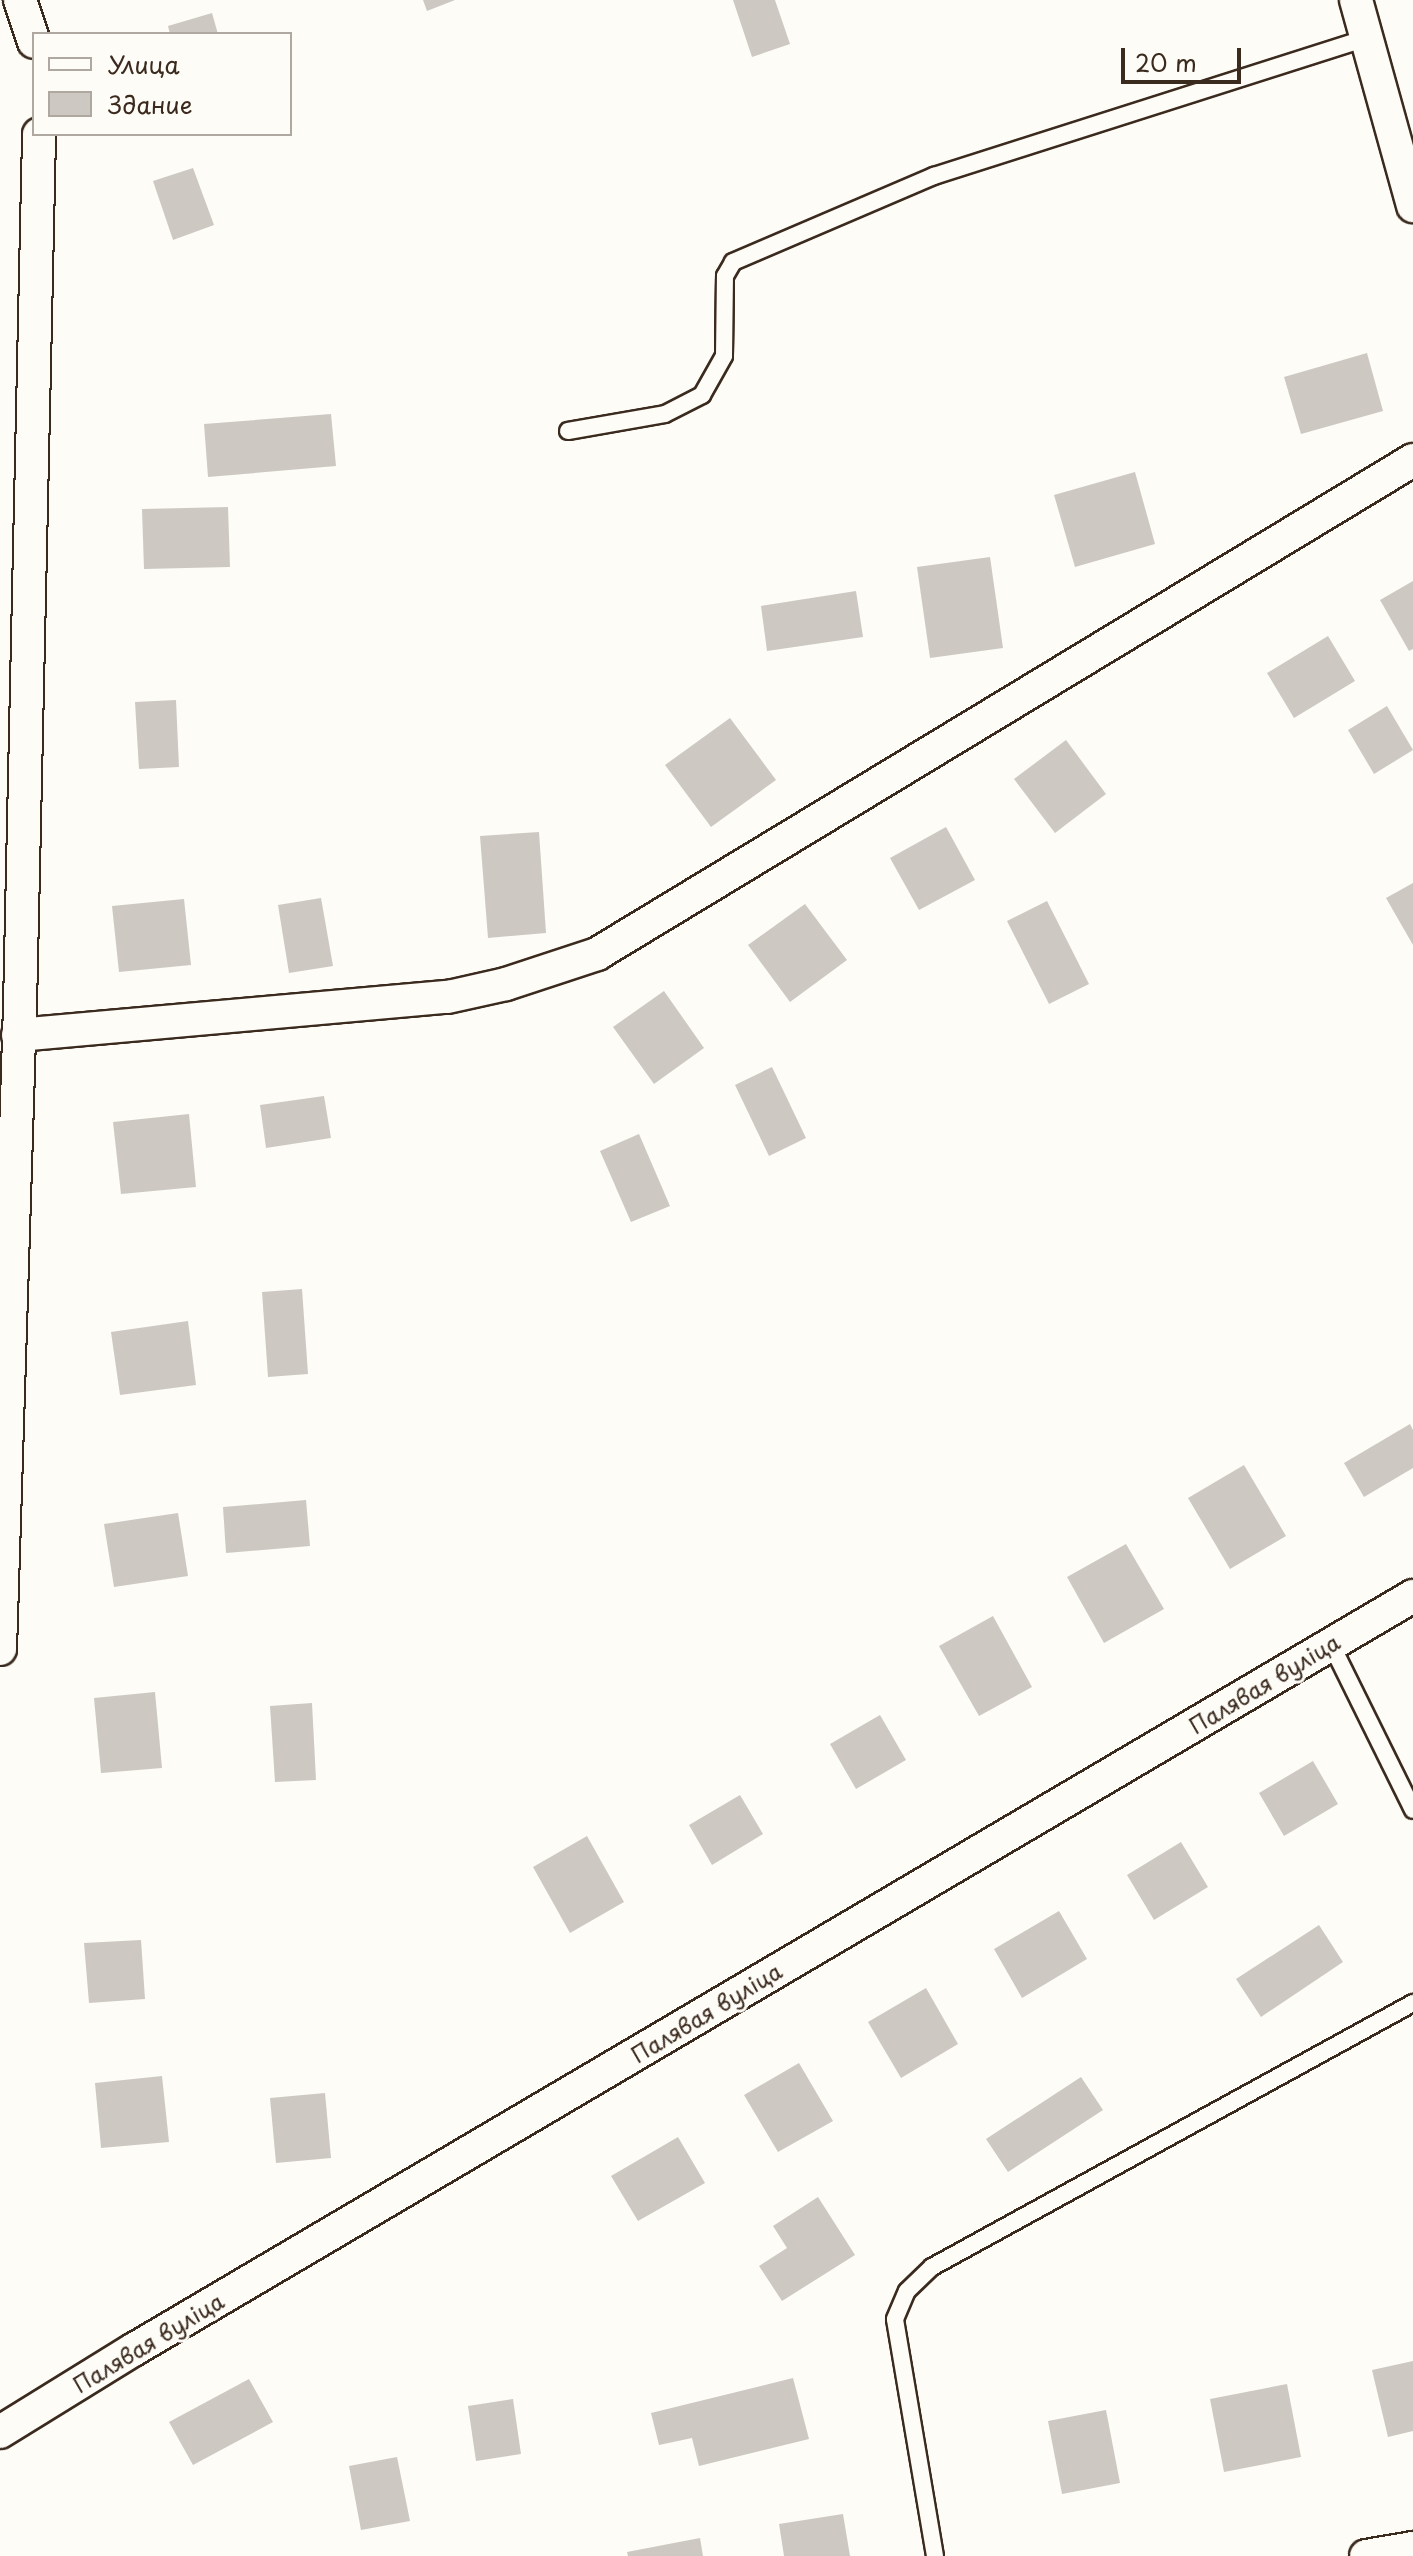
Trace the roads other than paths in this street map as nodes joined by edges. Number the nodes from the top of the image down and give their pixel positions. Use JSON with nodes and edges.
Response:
{"nodes":[{"id":1,"x":20,"y":0,"type":"edge"},
{"id":2,"x":1356,"y":0,"type":"edge"},
{"id":3,"x":32,"y":36,"type":"edge"},
{"id":4,"x":1367,"y":38,"type":"junction"},
{"id":5,"x":39,"y":136,"type":"edge"},
{"id":6,"x":1413,"y":206,"type":"edge"},
{"id":7,"x":568,"y":431,"type":"dead end"},
{"id":8,"x":1413,"y":460,"type":"edge"},
{"id":9,"x":13,"y":1017,"type":"edge"},
{"id":10,"x":1413,"y":1596,"type":"edge"},
{"id":11,"x":1331,"y":1644,"type":"junction"},
{"id":12,"x":0,"y":1649,"type":"edge"},
{"id":13,"x":1413,"y":1810,"type":"edge"},
{"id":14,"x":1413,"y":2003,"type":"edge"},
{"id":15,"x":0,"y":2432,"type":"edge"},
{"id":16,"x":1413,"y":2548,"type":"edge"},
{"id":17,"x":935,"y":2556,"type":"edge"},
{"id":18,"x":1366,"y":2556,"type":"edge"}],
"edges":[{"from":1,"to":3,"type":"street"},
{"from":2,"to":4,"type":"street"},
{"from":4,"to":6,"type":"street"},
{"from":4,"to":7,"type":"lane"},
{"from":5,"to":9,"type":"street"},
{"from":8,"to":9,"type":"street"},
{"from":9,"to":12,"type":"street"},
{"from":10,"to":11,"type":"street","name":"Палявая вуліца"},
{"from":11,"to":13,"type":"lane"},
{"from":11,"to":15,"type":"street","name":"Палявая вуліца"},
{"from":14,"to":17,"type":"lane"},
{"from":16,"to":18,"type":"street"}]}
